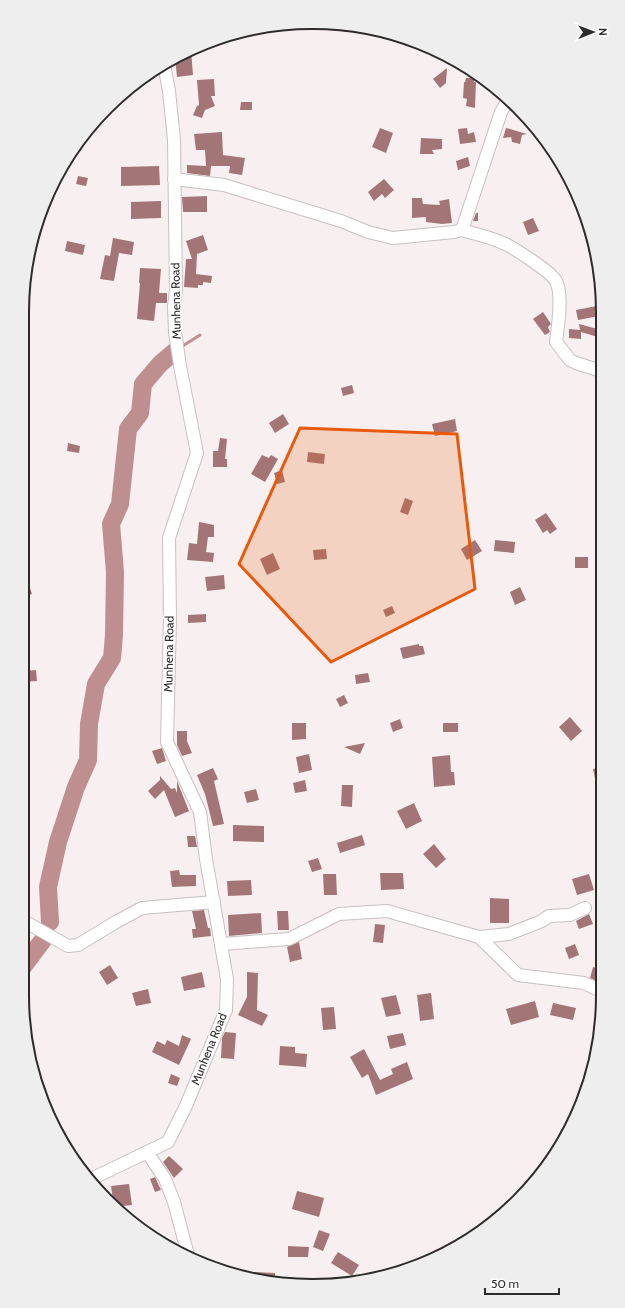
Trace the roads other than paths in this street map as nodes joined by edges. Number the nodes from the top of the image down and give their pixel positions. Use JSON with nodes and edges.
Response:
{"nodes":[{"id":1,"x":165,"y":71,"type":"edge"},
{"id":2,"x":505,"y":105,"type":"edge"},
{"id":3,"x":174,"y":179,"type":"junction"},
{"id":4,"x":462,"y":230,"type":"junction"},
{"id":5,"x":596,"y":369,"type":"edge"},
{"id":6,"x":214,"y":902,"type":"junction"},
{"id":7,"x":585,"y":908,"type":"dead end"},
{"id":8,"x":29,"y":924,"type":"edge"},
{"id":9,"x":479,"y":937,"type":"junction"},
{"id":10,"x":221,"y":944,"type":"junction"},
{"id":11,"x":596,"y":989,"type":"edge"},
{"id":12,"x":147,"y":1152,"type":"junction"},
{"id":13,"x":95,"y":1177,"type":"edge"},
{"id":14,"x":187,"y":1250,"type":"edge"}],
"edges":[{"from":1,"to":3,"type":"street","name":"Munhena Road"},
{"from":2,"to":4,"type":"street"},
{"from":3,"to":4,"type":"street"},
{"from":3,"to":6,"type":"street","name":"Munhena Road"},
{"from":4,"to":5,"type":"street"},
{"from":6,"to":8,"type":"street"},
{"from":6,"to":10,"type":"street","name":"Munhena Road"},
{"from":7,"to":9,"type":"street"},
{"from":9,"to":10,"type":"street"},
{"from":9,"to":11,"type":"street"},
{"from":10,"to":12,"type":"street","name":"Munhena Road"},
{"from":12,"to":13,"type":"street","name":"Munhena Road"},
{"from":12,"to":14,"type":"street"}]}
